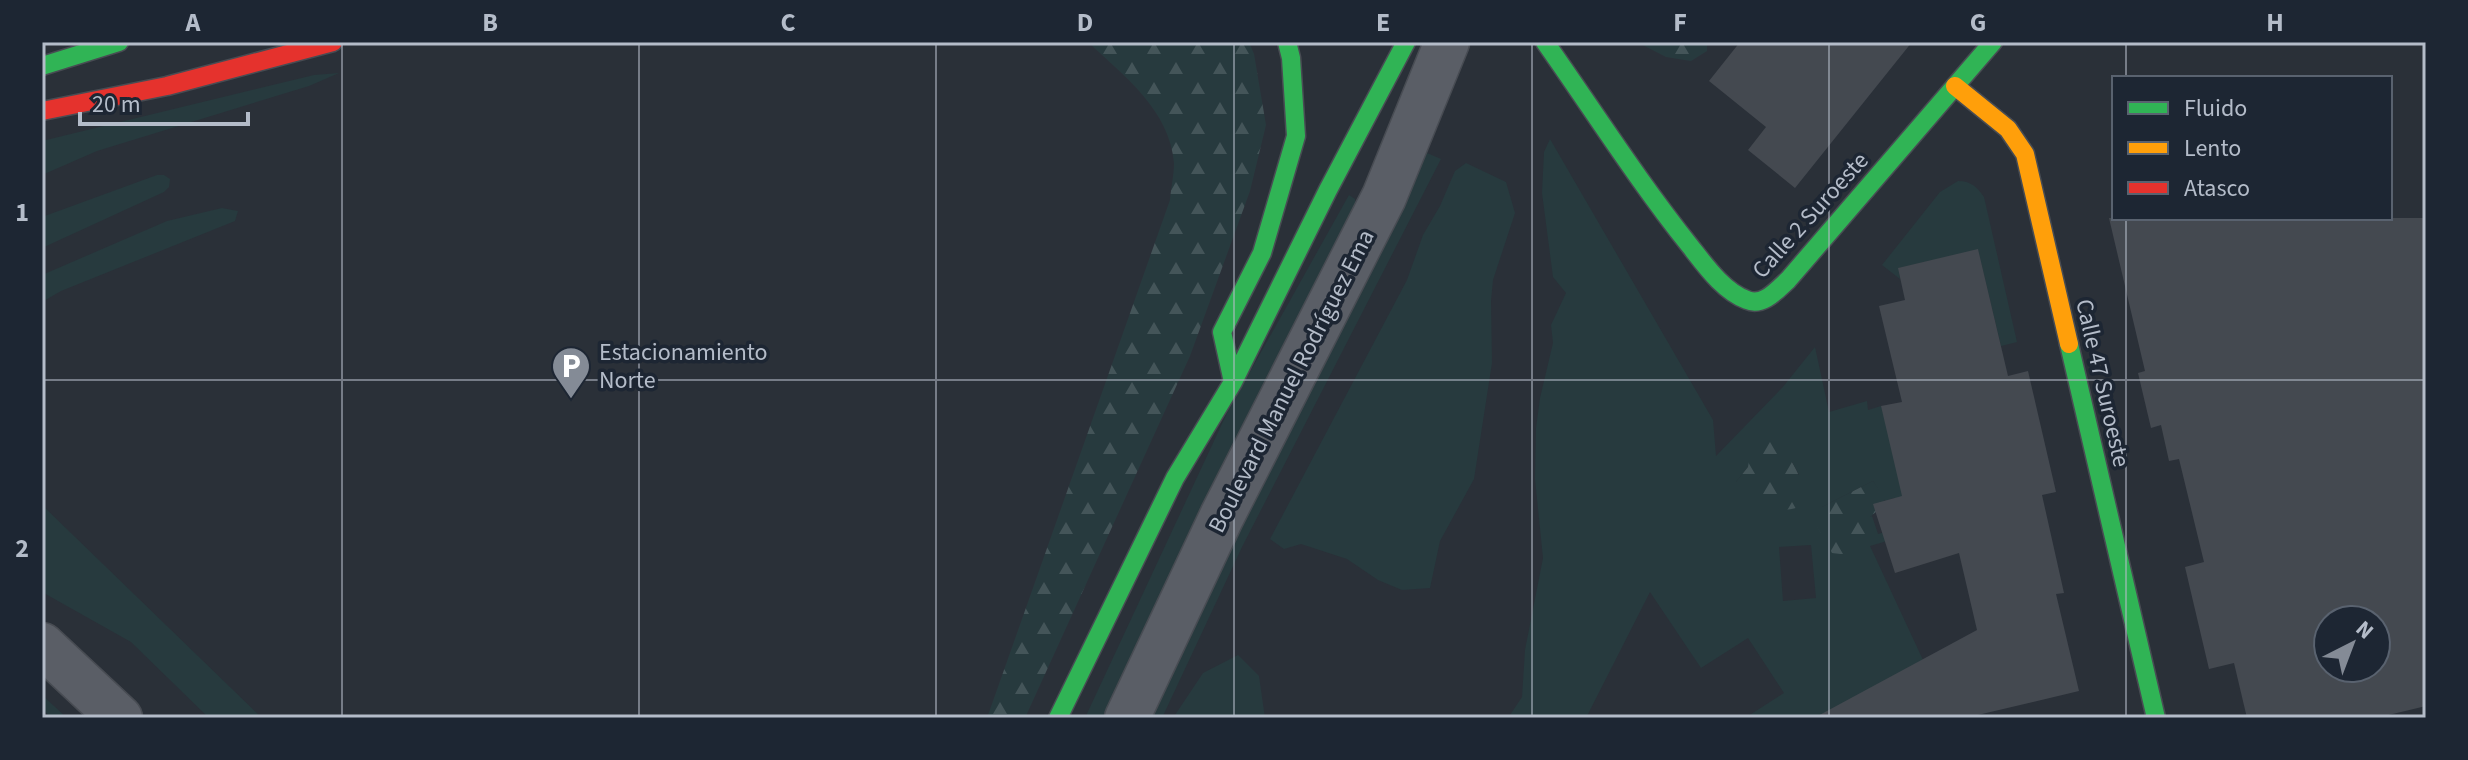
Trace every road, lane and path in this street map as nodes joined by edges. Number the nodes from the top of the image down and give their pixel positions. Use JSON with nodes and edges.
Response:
{"nodes":[{"id":1,"x":119,"y":42,"type":"edge"},
{"id":2,"x":333,"y":42,"type":"edge"},
{"id":3,"x":1287,"y":42,"type":"edge"},
{"id":4,"x":1406,"y":42,"type":"edge"},
{"id":5,"x":1447,"y":42,"type":"edge"},
{"id":6,"x":1545,"y":42,"type":"edge"},
{"id":7,"x":1993,"y":42,"type":"edge"},
{"id":8,"x":42,"y":66,"type":"edge"},
{"id":9,"x":1955,"y":86,"type":"junction"},
{"id":10,"x":42,"y":111,"type":"edge"},
{"id":11,"x":1233,"y":382,"type":"junction"},
{"id":12,"x":42,"y":645,"type":"edge"},
{"id":13,"x":120,"y":718,"type":"edge"},
{"id":14,"x":1058,"y":718,"type":"edge"},
{"id":15,"x":1127,"y":718,"type":"edge"},
{"id":16,"x":2156,"y":718,"type":"edge"}],
"edges":[{"from":1,"to":8,"type":"street"},
{"from":2,"to":10,"type":"street"},
{"from":3,"to":11,"type":"street"},
{"from":4,"to":11,"type":"street"},
{"from":5,"to":15,"type":"street","name":"Boulevard Manuel Rodríguez Ema"},
{"from":6,"to":9,"type":"street","name":"Calle 2 Suroeste"},
{"from":7,"to":9,"type":"street","name":"Calle 2 Suroeste"},
{"from":9,"to":16,"type":"street","name":"Calle 47 Suroeste"},
{"from":11,"to":14,"type":"street"},
{"from":12,"to":13,"type":"street"}]}
